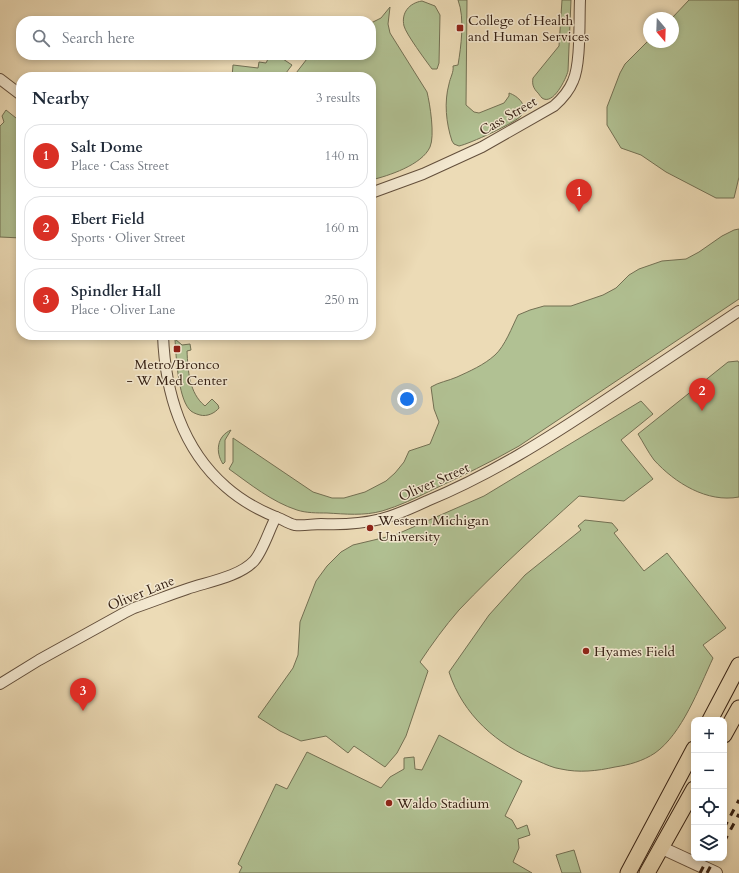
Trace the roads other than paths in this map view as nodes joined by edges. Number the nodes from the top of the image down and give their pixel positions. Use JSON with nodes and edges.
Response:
{"nodes":[{"id":1,"x":580,"y":0,"type":"edge"},
{"id":2,"x":0,"y":79,"type":"edge"},
{"id":3,"x":16,"y":91,"type":"edge"},
{"id":4,"x":376,"y":190,"type":"edge"},
{"id":5,"x":739,"y":311,"type":"edge"},
{"id":6,"x":163,"y":340,"type":"edge"},
{"id":7,"x":276,"y":517,"type":"junction"},
{"id":8,"x":739,"y":665,"type":"edge"},
{"id":9,"x":0,"y":684,"type":"edge"},
{"id":10,"x":739,"y":708,"type":"edge"},
{"id":11,"x":712,"y":717,"type":"edge"},
{"id":12,"x":727,"y":730,"type":"edge"},
{"id":13,"x":692,"y":753,"type":"edge"},
{"id":14,"x":691,"y":795,"type":"edge"},
{"id":15,"x":662,"y":848,"type":"junction"},
{"id":16,"x":628,"y":873,"type":"edge"},
{"id":17,"x":647,"y":873,"type":"edge"},
{"id":18,"x":716,"y":873,"type":"edge"}],
"edges":[{"from":1,"to":4,"type":"street","name":"Cass Street"},
{"from":2,"to":3,"type":"street"},
{"from":5,"to":7,"type":"street","name":"Oliver Street"},
{"from":6,"to":7,"type":"street","name":"Oliver Street"},
{"from":7,"to":9,"type":"street","name":"Oliver Lane"},
{"from":8,"to":11,"type":"main road"},
{"from":10,"to":12,"type":"main road"},
{"from":13,"to":16,"type":"main road"},
{"from":14,"to":15,"type":"main road"},
{"from":15,"to":17,"type":"main road"},
{"from":15,"to":18,"type":"street"}]}
